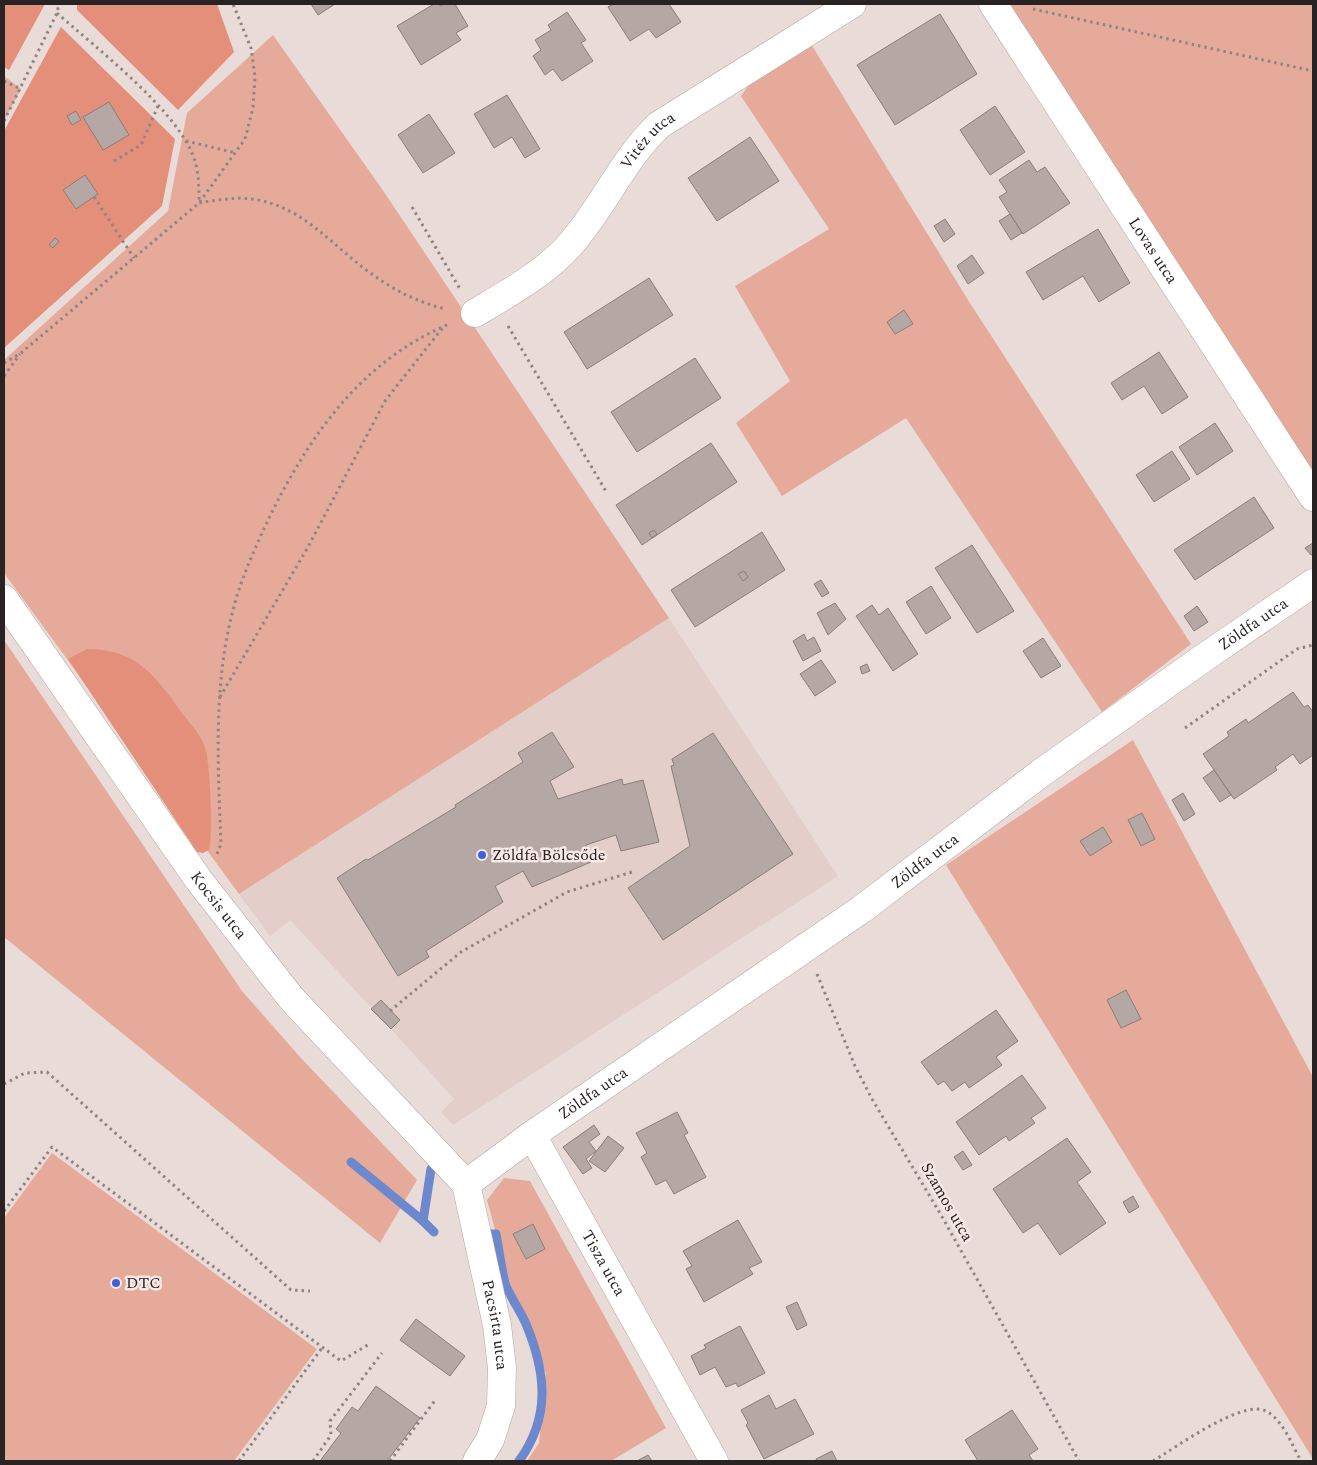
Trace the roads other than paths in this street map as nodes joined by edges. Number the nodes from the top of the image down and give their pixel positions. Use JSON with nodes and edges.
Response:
{"nodes":[{"id":1,"x":852,"y":4,"type":"edge"},
{"id":2,"x":993,"y":4,"type":"edge"},
{"id":3,"x":484,"y":307,"type":"road end"},
{"id":4,"x":1313,"y":497,"type":"edge"},
{"id":5,"x":1313,"y":584,"type":"edge"},
{"id":6,"x":4,"y":599,"type":"edge"},
{"id":7,"x":532,"y":1135,"type":"junction"},
{"id":8,"x":466,"y":1184,"type":"junction"},
{"id":9,"x":476,"y":1461,"type":"edge"},
{"id":10,"x":714,"y":1461,"type":"edge"}],
"edges":[{"from":1,"to":3,"type":"street","name":"Vitéz utca"},
{"from":2,"to":4,"type":"street","name":"Lovas utca"},
{"from":5,"to":7,"type":"street","name":"Zöldfa utca"},
{"from":6,"to":8,"type":"street","name":"Kocsis utca"},
{"from":7,"to":8,"type":"street"},
{"from":7,"to":10,"type":"street","name":"Tisza utca"},
{"from":8,"to":9,"type":"street","name":"Pacsirta utca"}]}
